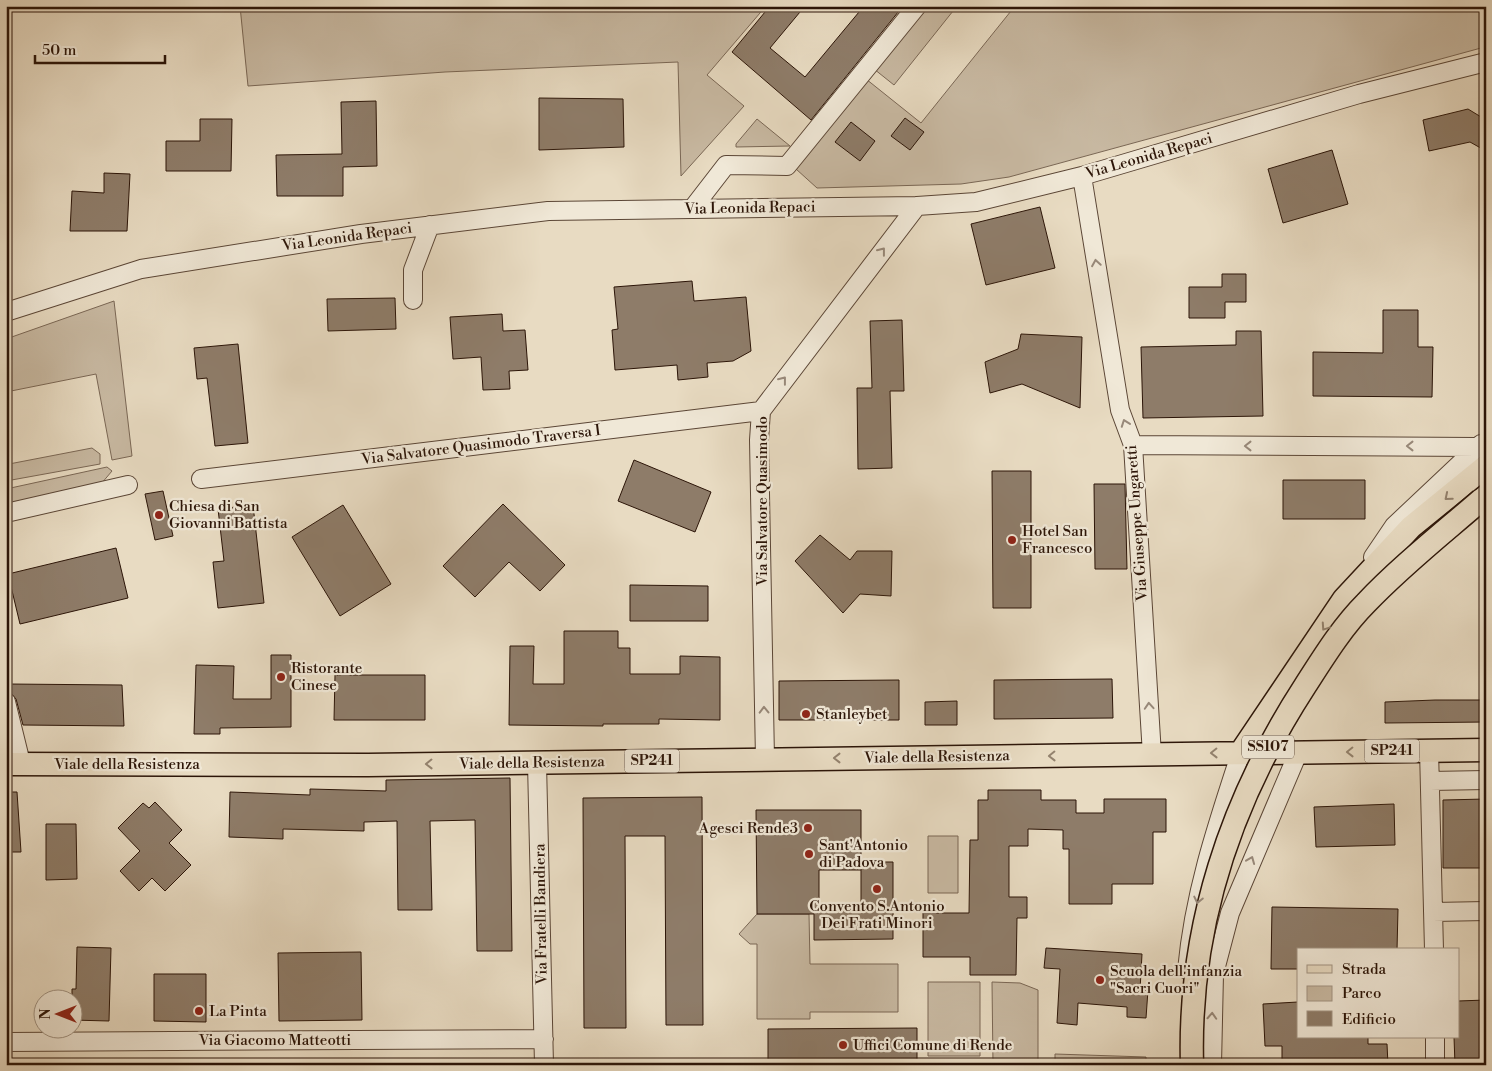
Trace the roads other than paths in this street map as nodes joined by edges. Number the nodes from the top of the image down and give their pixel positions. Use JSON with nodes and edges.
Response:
{"nodes":[{"id":1,"x":917,"y":6,"type":"edge"},
{"id":2,"x":1486,"y":62,"type":"edge"},
{"id":3,"x":1082,"y":176,"type":"junction"},
{"id":4,"x":916,"y":206,"type":"junction"},
{"id":5,"x":692,"y":209,"type":"junction"},
{"id":6,"x":430,"y":225,"type":"junction"},
{"id":7,"x":413,"y":300,"type":"dead end"},
{"id":8,"x":6,"y":312,"type":"edge"},
{"id":9,"x":760,"y":411,"type":"junction"},
{"id":10,"x":1133,"y":445,"type":"junction"},
{"id":11,"x":1483,"y":451,"type":"edge"},
{"id":12,"x":201,"y":480,"type":"dead end"},
{"id":13,"x":128,"y":485,"type":"dead end"},
{"id":14,"x":1484,"y":498,"type":"edge"},
{"id":15,"x":6,"y":513,"type":"edge"},
{"id":16,"x":6,"y":702,"type":"edge"},
{"id":17,"x":1429,"y":750,"type":"junction"},
{"id":18,"x":1486,"y":750,"type":"edge"},
{"id":19,"x":1241,"y":752,"type":"junction"},
{"id":20,"x":1298,"y":753,"type":"junction"},
{"id":21,"x":1152,"y":755,"type":"junction"},
{"id":22,"x":766,"y":759,"type":"junction"},
{"id":23,"x":537,"y":763,"type":"junction"},
{"id":24,"x":13,"y":764,"type":"edge"},
{"id":25,"x":1486,"y":780,"type":"edge"},
{"id":26,"x":1430,"y":781,"type":"junction"},
{"id":27,"x":1486,"y":911,"type":"edge"},
{"id":28,"x":1433,"y":912,"type":"junction"},
{"id":29,"x":1434,"y":948,"type":"edge"},
{"id":30,"x":1435,"y":1038,"type":"edge"},
{"id":31,"x":544,"y":1039,"type":"junction"},
{"id":32,"x":6,"y":1042,"type":"edge"},
{"id":33,"x":544,"y":1065,"type":"edge"},
{"id":34,"x":1183,"y":1065,"type":"edge"},
{"id":35,"x":1192,"y":1065,"type":"edge"},
{"id":36,"x":1212,"y":1065,"type":"edge"},
{"id":37,"x":1436,"y":1065,"type":"edge"}],
"edges":[{"from":1,"to":5,"type":"street"},
{"from":2,"to":3,"type":"street","name":"Via Leonida Repaci"},
{"from":3,"to":4,"type":"street","name":"Via Leonida Repaci"},
{"from":10,"to":3,"type":"street","name":"Via Giuseppe Ungaretti","one_way":true},
{"from":4,"to":5,"type":"street","name":"Via Leonida Repaci"},
{"from":9,"to":4,"type":"street","name":"Via Salvatore Quasimodo","one_way":true},
{"from":5,"to":6,"type":"street","name":"Via Leonida Repaci"},
{"from":6,"to":7,"type":"street"},
{"from":6,"to":8,"type":"street","name":"Via Leonida Repaci"},
{"from":9,"to":12,"type":"street","name":"Via Salvatore Quasimodo Traversa I"},
{"from":22,"to":9,"type":"street","name":"Via Salvatore Quasimodo","one_way":true},
{"from":11,"to":10,"type":"street","one_way":true},
{"from":21,"to":10,"type":"street","name":"Via Giuseppe Ungaretti","one_way":true},
{"from":11,"to":19,"type":"main road","one_way":true},
{"from":13,"to":15,"type":"street"},
{"from":14,"to":35,"type":"main road","number":"SS107","bridge":true},
{"from":16,"to":24,"type":"street"},
{"from":17,"to":18,"type":"main road","number":"SP241"},
{"from":17,"to":20,"type":"main road","number":"SP241","one_way":true},
{"from":17,"to":26,"type":"street"},
{"from":19,"to":20,"type":"main road","name":"Viale della Resistenza","number":"SP241"},
{"from":19,"to":21,"type":"main road","name":"Viale della Resistenza","number":"SP241","one_way":true},
{"from":19,"to":34,"type":"street","one_way":true},
{"from":36,"to":20,"type":"street","one_way":true},
{"from":21,"to":22,"type":"main road","name":"Viale della Resistenza","number":"SP241","one_way":true},
{"from":22,"to":23,"type":"main road","name":"Viale della Resistenza","number":"SP241"},
{"from":23,"to":24,"type":"main road","name":"Viale della Resistenza","number":"SP241","one_way":true},
{"from":23,"to":31,"type":"street","name":"Via Fratelli Bandiera"},
{"from":25,"to":26,"type":"street"},
{"from":26,"to":28,"type":"street"},
{"from":27,"to":28,"type":"street"},
{"from":28,"to":29,"type":"street"},
{"from":30,"to":37,"type":"street"},
{"from":31,"to":32,"type":"street","name":"Via Giacomo Matteotti"},
{"from":31,"to":33,"type":"street","name":"Via Fratelli Bandiera"}]}
